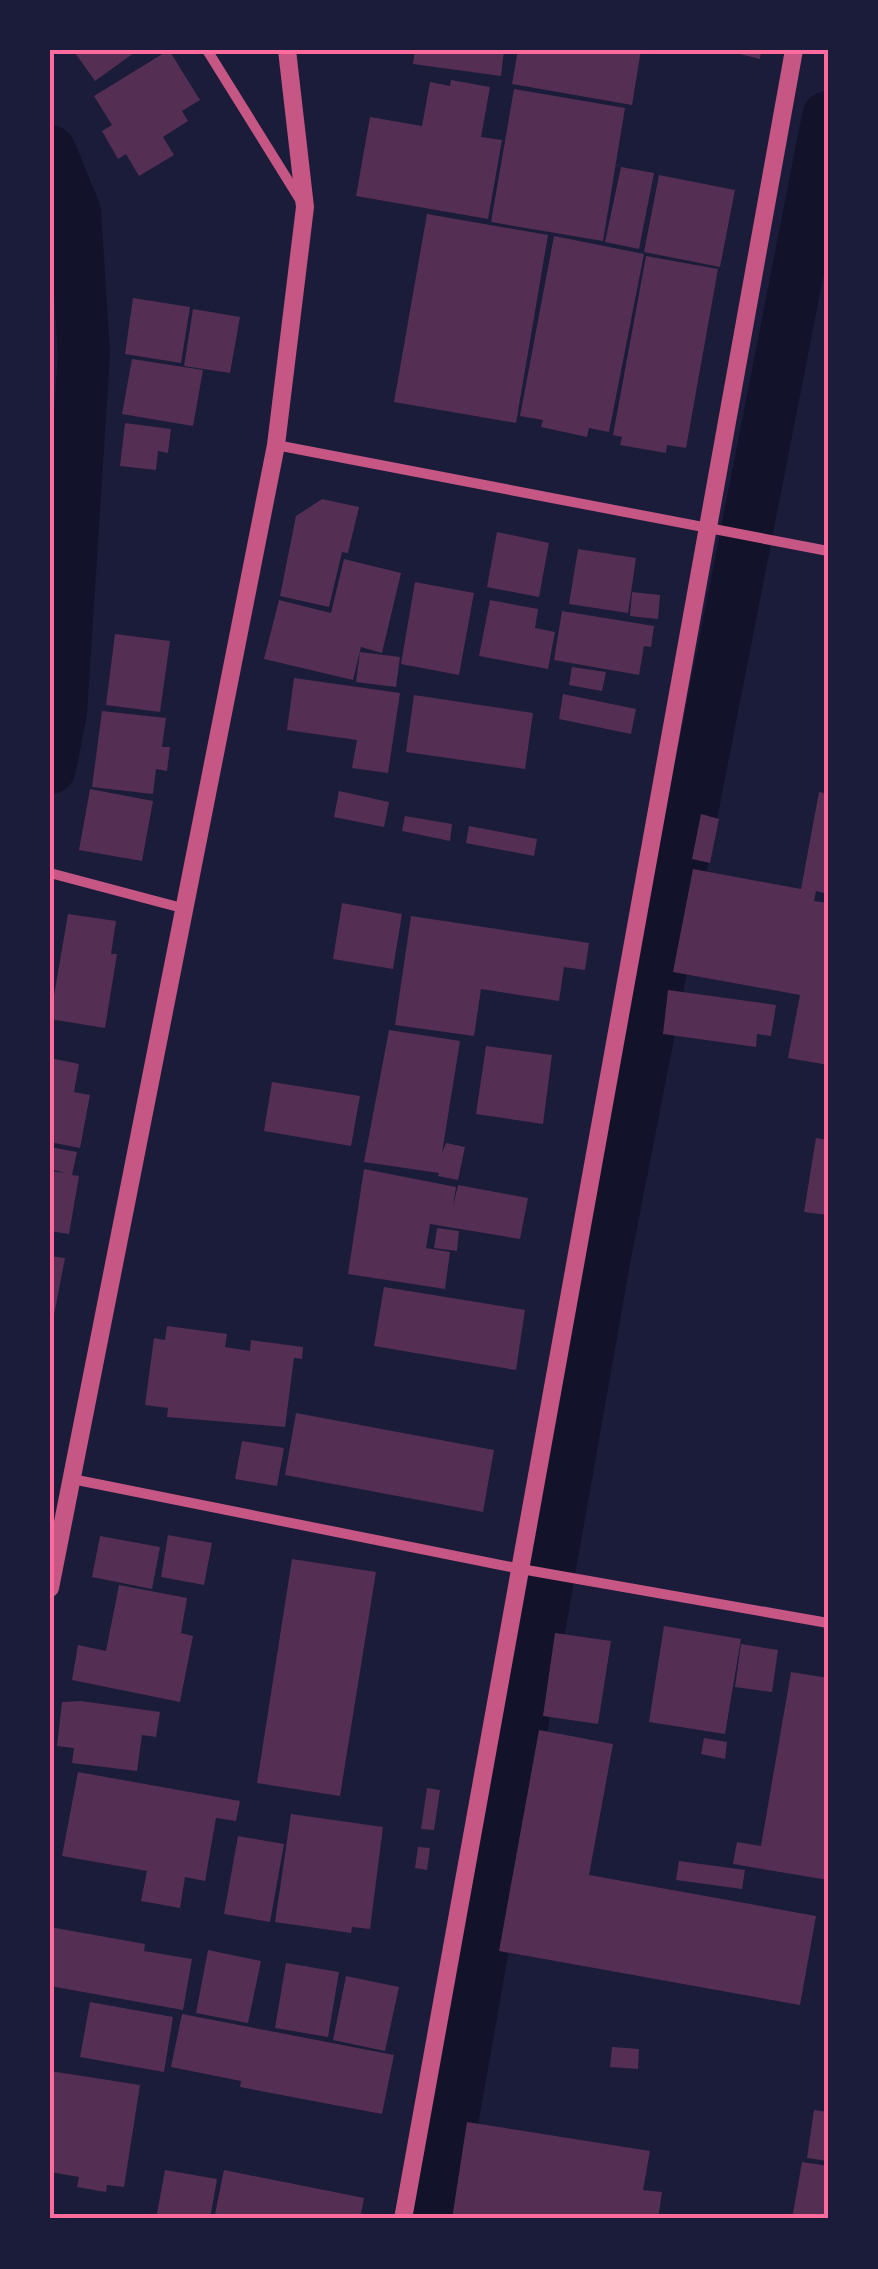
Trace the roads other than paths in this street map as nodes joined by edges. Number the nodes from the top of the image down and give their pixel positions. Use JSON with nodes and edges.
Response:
{"nodes":[{"id":1,"x":207,"y":50,"type":"edge"},
{"id":2,"x":286,"y":50,"type":"edge"},
{"id":3,"x":794,"y":50,"type":"edge"},
{"id":4,"x":305,"y":208,"type":"junction"},
{"id":5,"x":276,"y":445,"type":"junction"},
{"id":6,"x":705,"y":528,"type":"junction"},
{"id":7,"x":828,"y":552,"type":"edge"},
{"id":8,"x":50,"y":874,"type":"edge"},
{"id":9,"x":182,"y":908,"type":"junction"},
{"id":10,"x":72,"y":1479,"type":"junction"},
{"id":11,"x":521,"y":1569,"type":"junction"},
{"id":12,"x":50,"y":1588,"type":"edge"},
{"id":13,"x":828,"y":1623,"type":"edge"},
{"id":14,"x":403,"y":2219,"type":"edge"}],
"edges":[{"from":1,"to":4,"type":"street"},
{"from":2,"to":4,"type":"street"},
{"from":3,"to":6,"type":"street"},
{"from":4,"to":5,"type":"street"},
{"from":5,"to":6,"type":"street"},
{"from":5,"to":9,"type":"street"},
{"from":6,"to":7,"type":"street"},
{"from":6,"to":11,"type":"street"},
{"from":8,"to":9,"type":"street"},
{"from":9,"to":10,"type":"street"},
{"from":10,"to":11,"type":"street"},
{"from":10,"to":12,"type":"street"},
{"from":11,"to":13,"type":"street"},
{"from":11,"to":14,"type":"street"}]}
